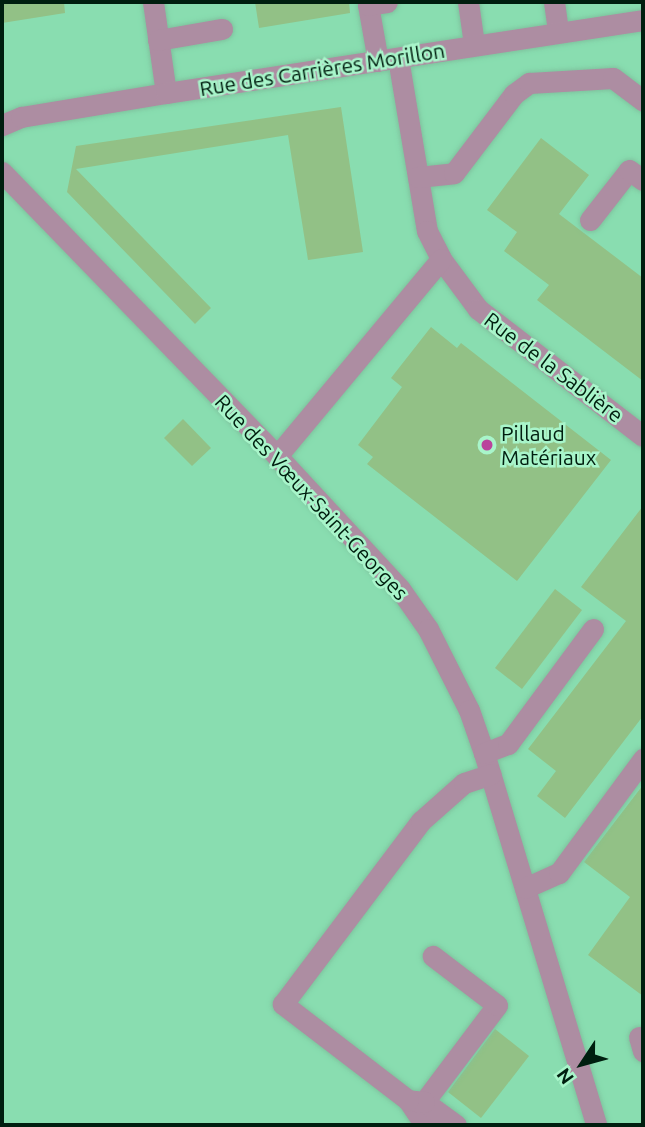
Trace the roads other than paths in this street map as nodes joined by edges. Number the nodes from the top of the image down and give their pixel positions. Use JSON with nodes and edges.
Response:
{"nodes":[{"id":1,"x":153,"y":2,"type":"edge"},
{"id":2,"x":387,"y":2,"type":"edge"},
{"id":3,"x":468,"y":2,"type":"edge"},
{"id":4,"x":554,"y":2,"type":"edge"},
{"id":5,"x":643,"y":20,"type":"edge"},
{"id":6,"x":222,"y":29,"type":"dead end"},
{"id":7,"x":558,"y":30,"type":"junction"},
{"id":8,"x":159,"y":40,"type":"junction"},
{"id":9,"x":474,"y":44,"type":"junction"},
{"id":10,"x":388,"y":59,"type":"junction"},
{"id":11,"x":166,"y":93,"type":"junction"},
{"id":12,"x":643,"y":101,"type":"edge"},
{"id":13,"x":2,"y":125,"type":"edge"},
{"id":14,"x":2,"y":172,"type":"edge"},
{"id":15,"x":418,"y":177,"type":"junction"},
{"id":16,"x":643,"y":180,"type":"edge"},
{"id":17,"x":590,"y":220,"type":"dead end"},
{"id":18,"x":440,"y":259,"type":"junction"},
{"id":19,"x":643,"y":436,"type":"edge"},
{"id":20,"x":277,"y":456,"type":"junction"},
{"id":21,"x":593,"y":629,"type":"dead end"},
{"id":22,"x":484,"y":753,"type":"junction"},
{"id":23,"x":643,"y":759,"type":"edge"},
{"id":24,"x":491,"y":774,"type":"junction"},
{"id":25,"x":525,"y":888,"type":"junction"},
{"id":26,"x":433,"y":956,"type":"dead end"},
{"id":27,"x":416,"y":1101,"type":"junction"},
{"id":28,"x":425,"y":1125,"type":"edge"},
{"id":29,"x":456,"y":1125,"type":"edge"},
{"id":30,"x":596,"y":1125,"type":"edge"}],
"edges":[{"from":1,"to":8,"type":"street"},
{"from":2,"to":10,"type":"street","name":"Rue de la Sablière"},
{"from":3,"to":9,"type":"street"},
{"from":4,"to":7,"type":"street"},
{"from":5,"to":7,"type":"street","name":"Rue des Carrières Morillon"},
{"from":6,"to":8,"type":"street"},
{"from":7,"to":9,"type":"street","name":"Rue des Carrières Morillon"},
{"from":8,"to":11,"type":"street"},
{"from":9,"to":10,"type":"street","name":"Rue des Carrières Morillon"},
{"from":10,"to":11,"type":"street","name":"Rue des Carrières Morillon"},
{"from":10,"to":15,"type":"street","name":"Rue de la Sablière"},
{"from":11,"to":13,"type":"street","name":"Rue des Carrières Morillon"},
{"from":12,"to":15,"type":"street"},
{"from":14,"to":20,"type":"street","name":"Rue des Vœux-Saint-Georges"},
{"from":15,"to":18,"type":"street","name":"Rue de la Sablière"},
{"from":16,"to":17,"type":"street"},
{"from":18,"to":19,"type":"street","name":"Rue de la Sablière"},
{"from":18,"to":20,"type":"street"},
{"from":20,"to":22,"type":"street","name":"Rue des Vœux-Saint-Georges"},
{"from":21,"to":22,"type":"street"},
{"from":22,"to":24,"type":"street","name":"Rue des Vœux-Saint-Georges"},
{"from":23,"to":25,"type":"street"},
{"from":24,"to":25,"type":"street","name":"Rue des Vœux-Saint-Georges"},
{"from":24,"to":27,"type":"street"},
{"from":25,"to":30,"type":"street","name":"Rue des Vœux-Saint-Georges"},
{"from":26,"to":27,"type":"street"},
{"from":27,"to":28,"type":"street"},
{"from":27,"to":29,"type":"street"}]}
